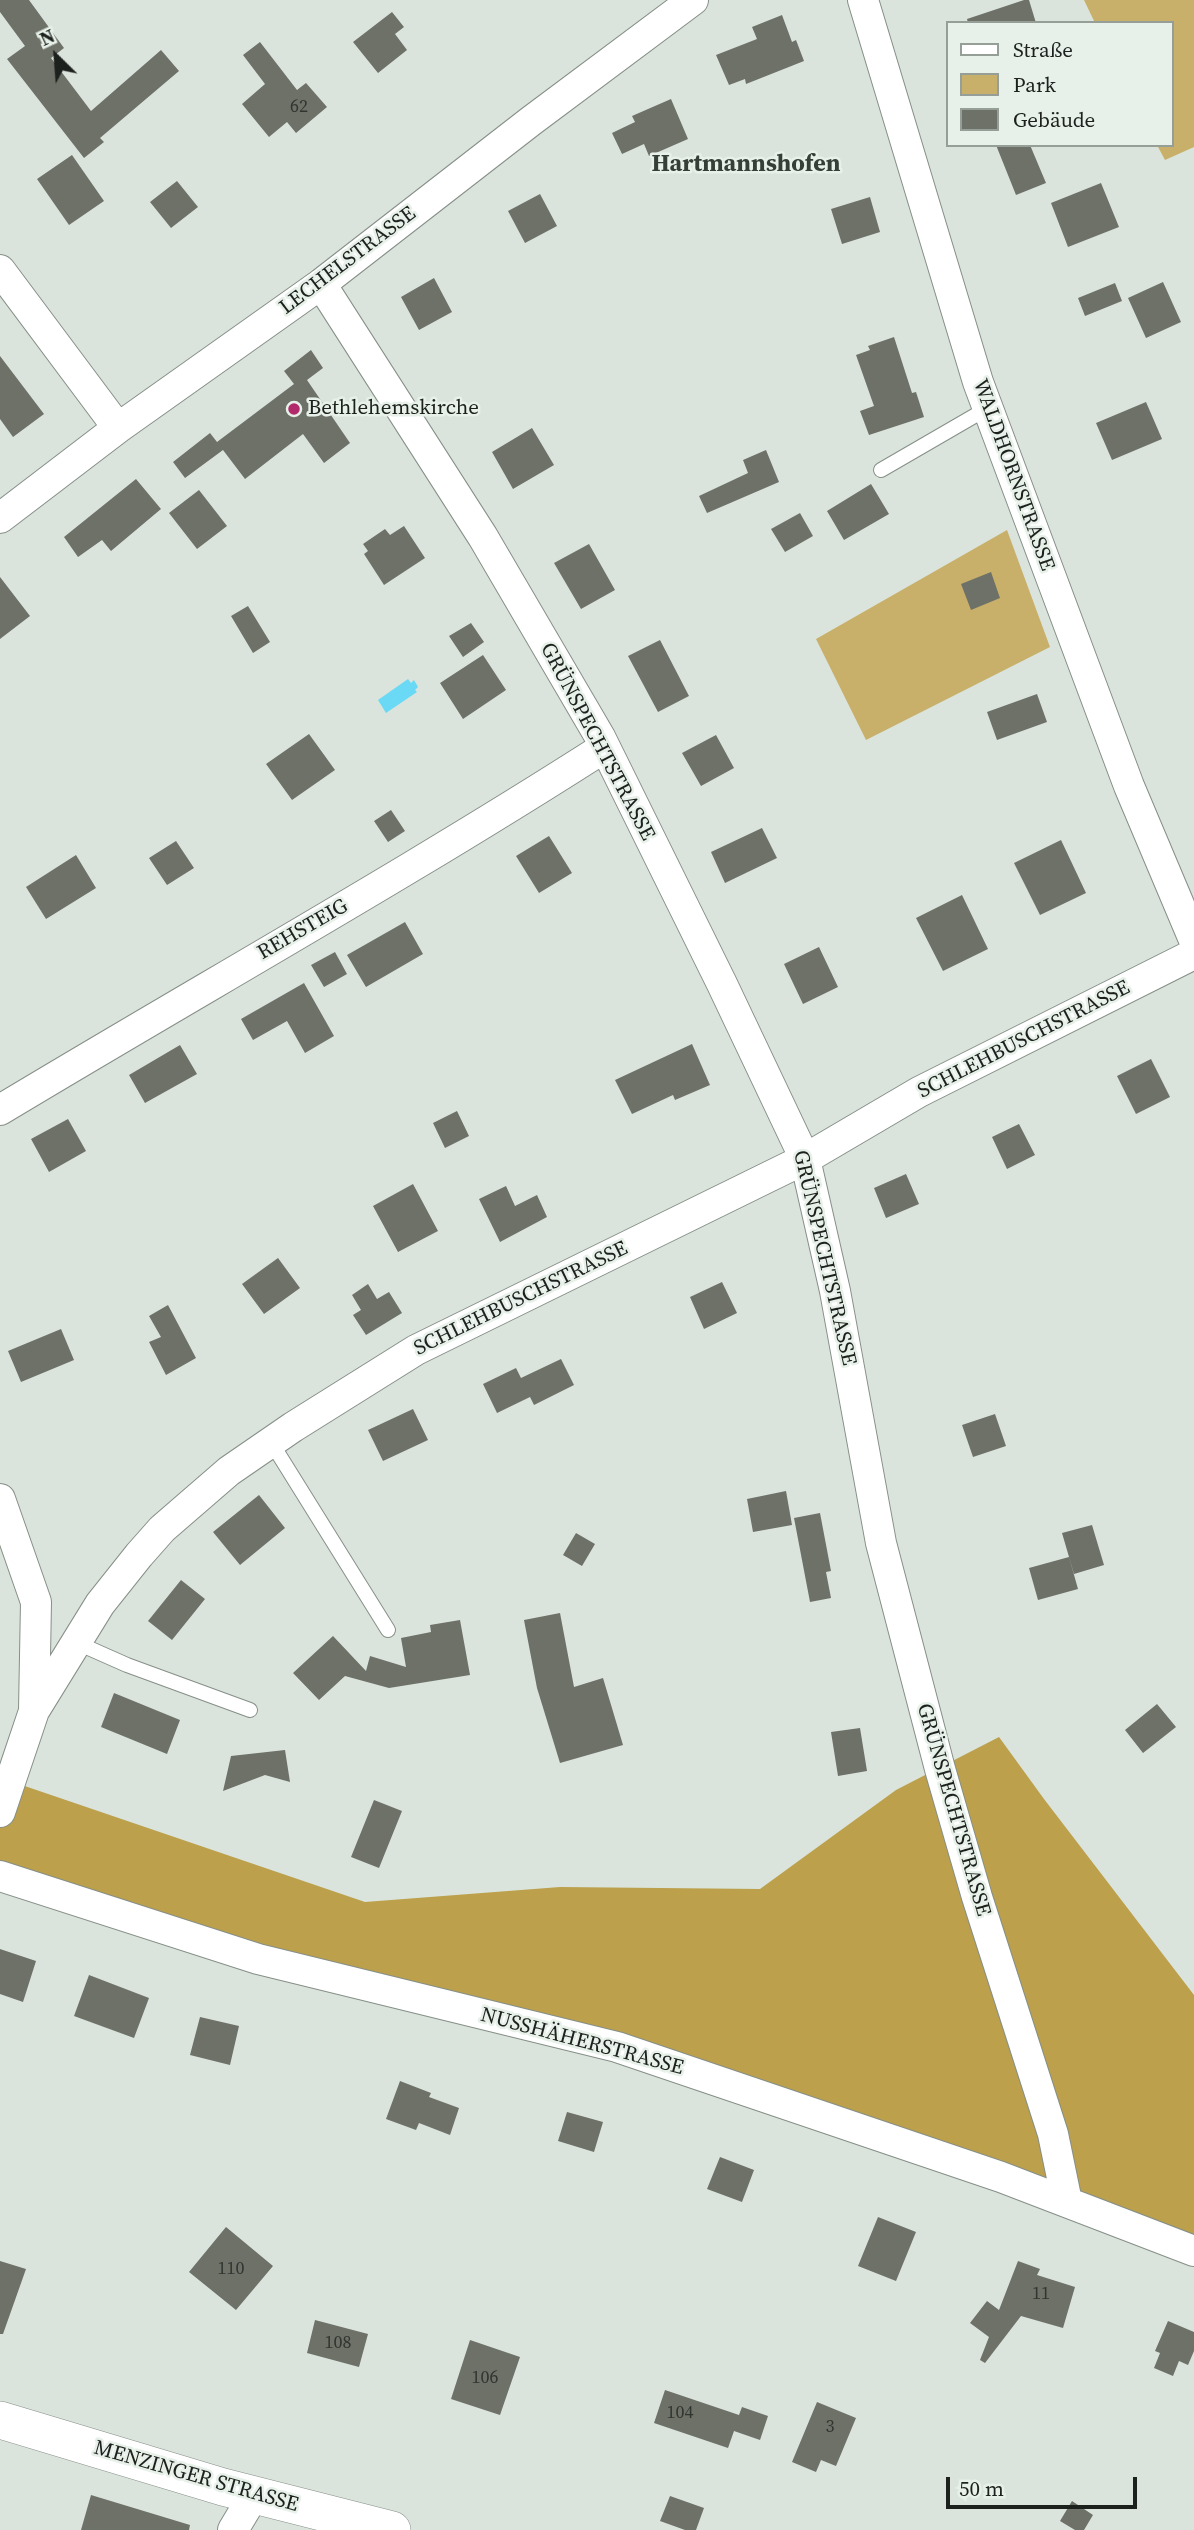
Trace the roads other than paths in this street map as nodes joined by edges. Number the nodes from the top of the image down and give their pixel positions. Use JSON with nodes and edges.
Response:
{"nodes":[{"id":1,"x":693,"y":0,"type":"edge"},
{"id":2,"x":863,"y":0,"type":"edge"},
{"id":3,"x":0,"y":270,"type":"edge"},
{"id":4,"x":321,"y":284,"type":"junction"},
{"id":5,"x":988,"y":408,"type":"junction"},
{"id":6,"x":118,"y":428,"type":"junction"},
{"id":7,"x":881,"y":470,"type":"dead end"},
{"id":8,"x":0,"y":518,"type":"edge"},
{"id":9,"x":604,"y":747,"type":"junction"},
{"id":10,"x":1194,"y":940,"type":"edge"},
{"id":11,"x":1194,"y":954,"type":"edge"},
{"id":12,"x":0,"y":1110,"type":"edge"},
{"id":13,"x":805,"y":1159,"type":"junction"},
{"id":14,"x":271,"y":1442,"type":"junction"},
{"id":15,"x":0,"y":1499,"type":"edge"},
{"id":16,"x":388,"y":1630,"type":"dead end"},
{"id":17,"x":75,"y":1642,"type":"junction"},
{"id":18,"x":250,"y":1710,"type":"dead end"},
{"id":19,"x":34,"y":1711,"type":"junction"},
{"id":20,"x":0,"y":1812,"type":"edge"},
{"id":21,"x":0,"y":1876,"type":"edge"},
{"id":22,"x":1068,"y":2202,"type":"junction"},
{"id":23,"x":1194,"y":2251,"type":"edge"},
{"id":24,"x":0,"y":2420,"type":"edge"},
{"id":25,"x":254,"y":2495,"type":"junction"},
{"id":26,"x":233,"y":2530,"type":"edge"},
{"id":27,"x":392,"y":2530,"type":"edge"}],
"edges":[{"from":1,"to":4,"type":"street","name":"LECHELSTRASSE"},
{"from":2,"to":5,"type":"street","name":"WALDHORNSTRASSE"},
{"from":3,"to":6,"type":"street"},
{"from":4,"to":6,"type":"street","name":"LECHELSTRASSE"},
{"from":4,"to":9,"type":"street","name":"GRÜNSPECHTSTRASSE"},
{"from":5,"to":7,"type":"lane"},
{"from":5,"to":10,"type":"street","name":"WALDHORNSTRASSE"},
{"from":6,"to":8,"type":"street","name":"LECHELSTRASSE"},
{"from":9,"to":12,"type":"street","name":"REHSTEIG"},
{"from":9,"to":13,"type":"street","name":"GRÜNSPECHTSTRASSE"},
{"from":11,"to":13,"type":"street","name":"SCHLEHBUSCHSTRASSE"},
{"from":13,"to":14,"type":"street","name":"SCHLEHBUSCHSTRASSE"},
{"from":13,"to":22,"type":"street","name":"GRÜNSPECHTSTRASSE"},
{"from":14,"to":16,"type":"lane"},
{"from":14,"to":17,"type":"street","name":"SCHLEHBUSCHSTRASSE"},
{"from":15,"to":19,"type":"street"},
{"from":17,"to":18,"type":"lane"},
{"from":17,"to":19,"type":"street","name":"SCHLEHBUSCHSTRASSE"},
{"from":19,"to":20,"type":"street","name":"SCHLEHBUSCHSTRASSE"},
{"from":21,"to":22,"type":"street","name":"NUSSHÄHERSTRASSE"},
{"from":22,"to":23,"type":"street","name":"NUSSHÄHERSTRASSE"},
{"from":24,"to":25,"type":"street","name":"MENZINGER STRASSE"},
{"from":25,"to":26,"type":"street"},
{"from":25,"to":27,"type":"street","name":"MENZINGER STRASSE"}]}
